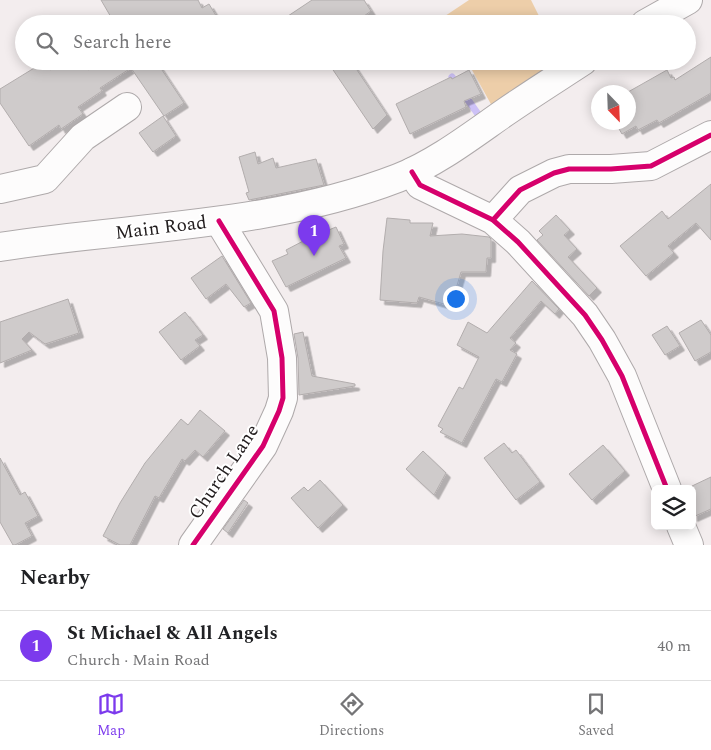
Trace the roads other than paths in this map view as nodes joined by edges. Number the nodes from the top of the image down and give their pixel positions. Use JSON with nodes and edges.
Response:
{"nodes":[{"id":1,"x":688,"y":0,"type":"edge"},
{"id":2,"x":661,"y":15,"type":"edge"},
{"id":3,"x":570,"y":70,"type":"edge"},
{"id":4,"x":127,"y":107,"type":"dead end"},
{"id":5,"x":711,"y":135,"type":"edge"},
{"id":6,"x":412,"y":172,"type":"junction"},
{"id":7,"x":0,"y":189,"type":"edge"},
{"id":8,"x":493,"y":220,"type":"junction"},
{"id":9,"x":219,"y":221,"type":"junction"},
{"id":10,"x":0,"y":247,"type":"edge"},
{"id":11,"x":665,"y":485,"type":"edge"},
{"id":12,"x":683,"y":530,"type":"edge"},
{"id":13,"x":193,"y":545,"type":"edge"},
{"id":14,"x":690,"y":545,"type":"edge"}],
"edges":[{"from":1,"to":2,"type":"street"},
{"from":3,"to":6,"type":"street","name":"Main Road"},
{"from":4,"to":7,"type":"street"},
{"from":5,"to":8,"type":"street"},
{"from":6,"to":8,"type":"street"},
{"from":6,"to":9,"type":"street","name":"Main Road"},
{"from":8,"to":11,"type":"street"},
{"from":9,"to":10,"type":"street","name":"Main Road"},
{"from":9,"to":13,"type":"street","name":"Church Lane"},
{"from":12,"to":14,"type":"street"}]}
